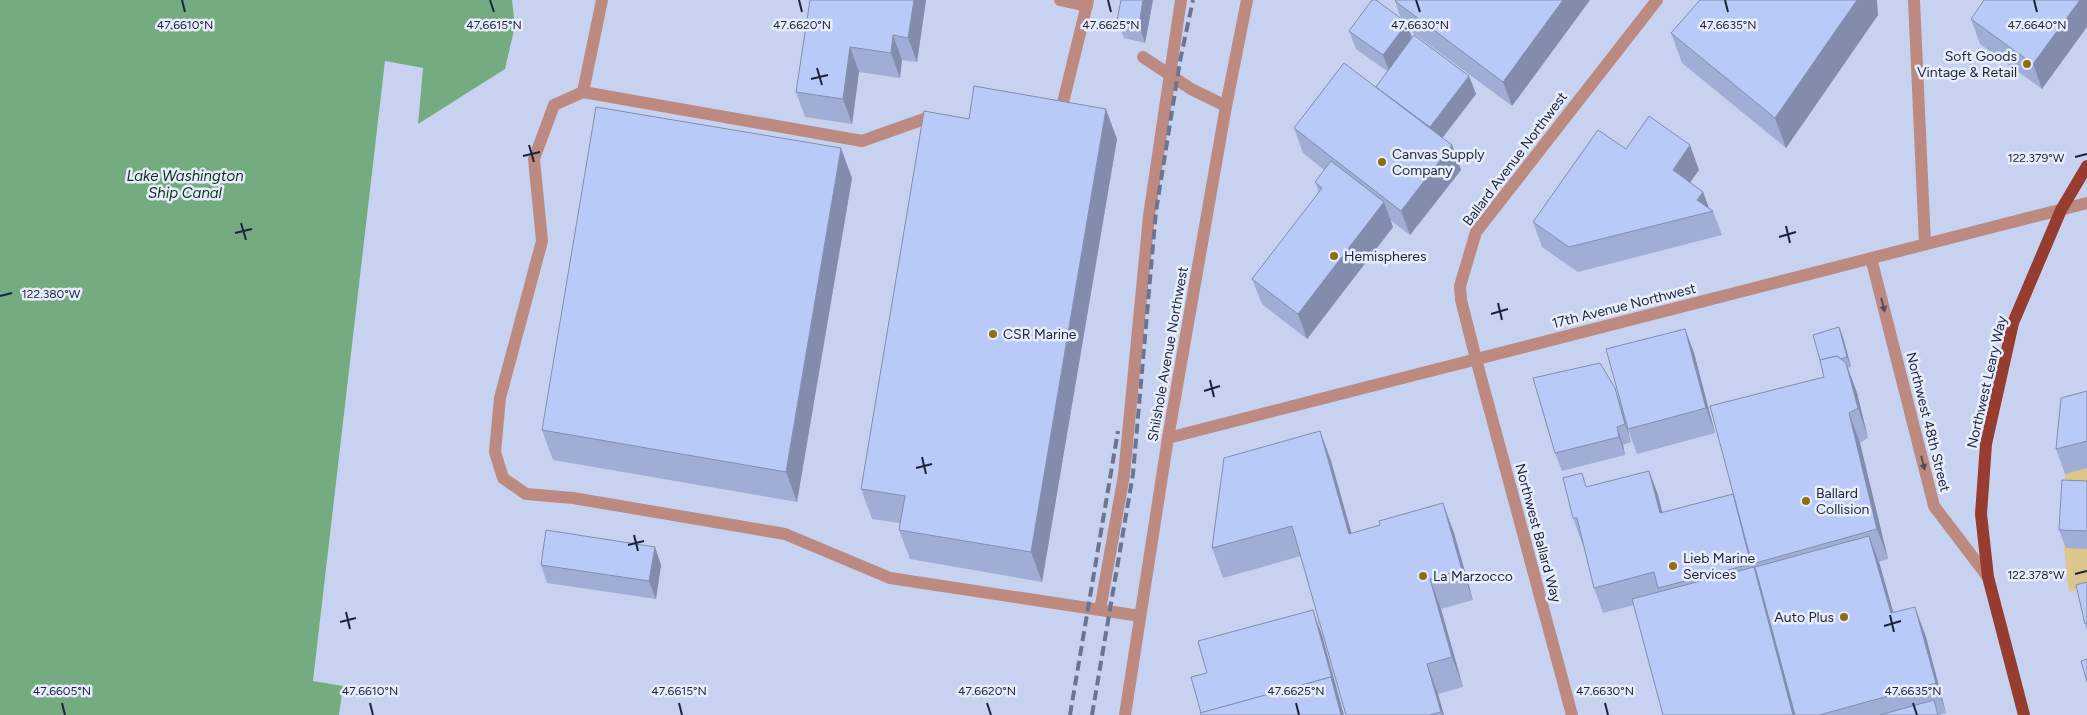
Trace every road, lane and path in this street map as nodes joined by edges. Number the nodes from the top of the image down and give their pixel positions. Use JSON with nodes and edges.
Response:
{"nodes":[{"id":1,"x":602,"y":0,"type":"edge"},
{"id":2,"x":1060,"y":0,"type":"edge"},
{"id":3,"x":1181,"y":0,"type":"edge"},
{"id":4,"x":1247,"y":0,"type":"edge"},
{"id":5,"x":1657,"y":0,"type":"edge"},
{"id":6,"x":1914,"y":0,"type":"edge"},
{"id":7,"x":1088,"y":3,"type":"edge"},
{"id":8,"x":1143,"y":57,"type":"dead end"},
{"id":9,"x":1171,"y":76,"type":"junction"},
{"id":10,"x":582,"y":92,"type":"junction"},
{"id":11,"x":1226,"y":106,"type":"junction"},
{"id":12,"x":1061,"y":111,"type":"edge"},
{"id":13,"x":927,"y":118,"type":"edge"},
{"id":14,"x":2087,"y":166,"type":"edge"},
{"id":15,"x":2087,"y":203,"type":"edge"},
{"id":16,"x":2061,"y":210,"type":"junction"},
{"id":17,"x":1925,"y":244,"type":"junction"},
{"id":18,"x":1871,"y":258,"type":"junction"},
{"id":19,"x":1476,"y":359,"type":"junction"},
{"id":20,"x":1168,"y":438,"type":"junction"},
{"id":21,"x":1988,"y":577,"type":"junction"},
{"id":22,"x":1100,"y":610,"type":"junction"},
{"id":23,"x":1140,"y":616,"type":"junction"},
{"id":24,"x":1125,"y":715,"type":"edge"},
{"id":25,"x":1572,"y":715,"type":"edge"},
{"id":26,"x":2024,"y":715,"type":"edge"}],
"edges":[{"from":1,"to":10,"type":"street"},
{"from":2,"to":7,"type":"street"},
{"from":3,"to":9,"type":"street"},
{"from":4,"to":11,"type":"street","name":"Shilshole Avenue Northwest"},
{"from":5,"to":19,"type":"street","name":"Ballard Avenue Northwest"},
{"from":6,"to":17,"type":"street"},
{"from":7,"to":12,"type":"street"},
{"from":8,"to":9,"type":"street"},
{"from":9,"to":11,"type":"street"},
{"from":9,"to":22,"type":"street"},
{"from":10,"to":13,"type":"street"},
{"from":10,"to":22,"type":"street"},
{"from":11,"to":20,"type":"street","name":"Shilshole Avenue Northwest"},
{"from":14,"to":16,"type":"main road","name":"Northwest Leary Way"},
{"from":15,"to":16,"type":"street","name":"17th Avenue Northwest"},
{"from":16,"to":17,"type":"street","name":"17th Avenue Northwest"},
{"from":16,"to":21,"type":"main road","name":"Northwest Leary Way"},
{"from":17,"to":18,"type":"street","name":"17th Avenue Northwest"},
{"from":18,"to":19,"type":"street","name":"17th Avenue Northwest"},
{"from":18,"to":21,"type":"street","name":"Northwest 48th Street","one_way":true},
{"from":19,"to":20,"type":"street","name":"17th Avenue Northwest"},
{"from":19,"to":25,"type":"street","name":"Northwest Ballard Way"},
{"from":20,"to":23,"type":"street","name":"Shilshole Avenue Northwest"},
{"from":21,"to":26,"type":"main road","name":"Northwest Leary Way"},
{"from":22,"to":23,"type":"street"},
{"from":23,"to":24,"type":"street","name":"Shilshole Avenue Northwest"}]}
